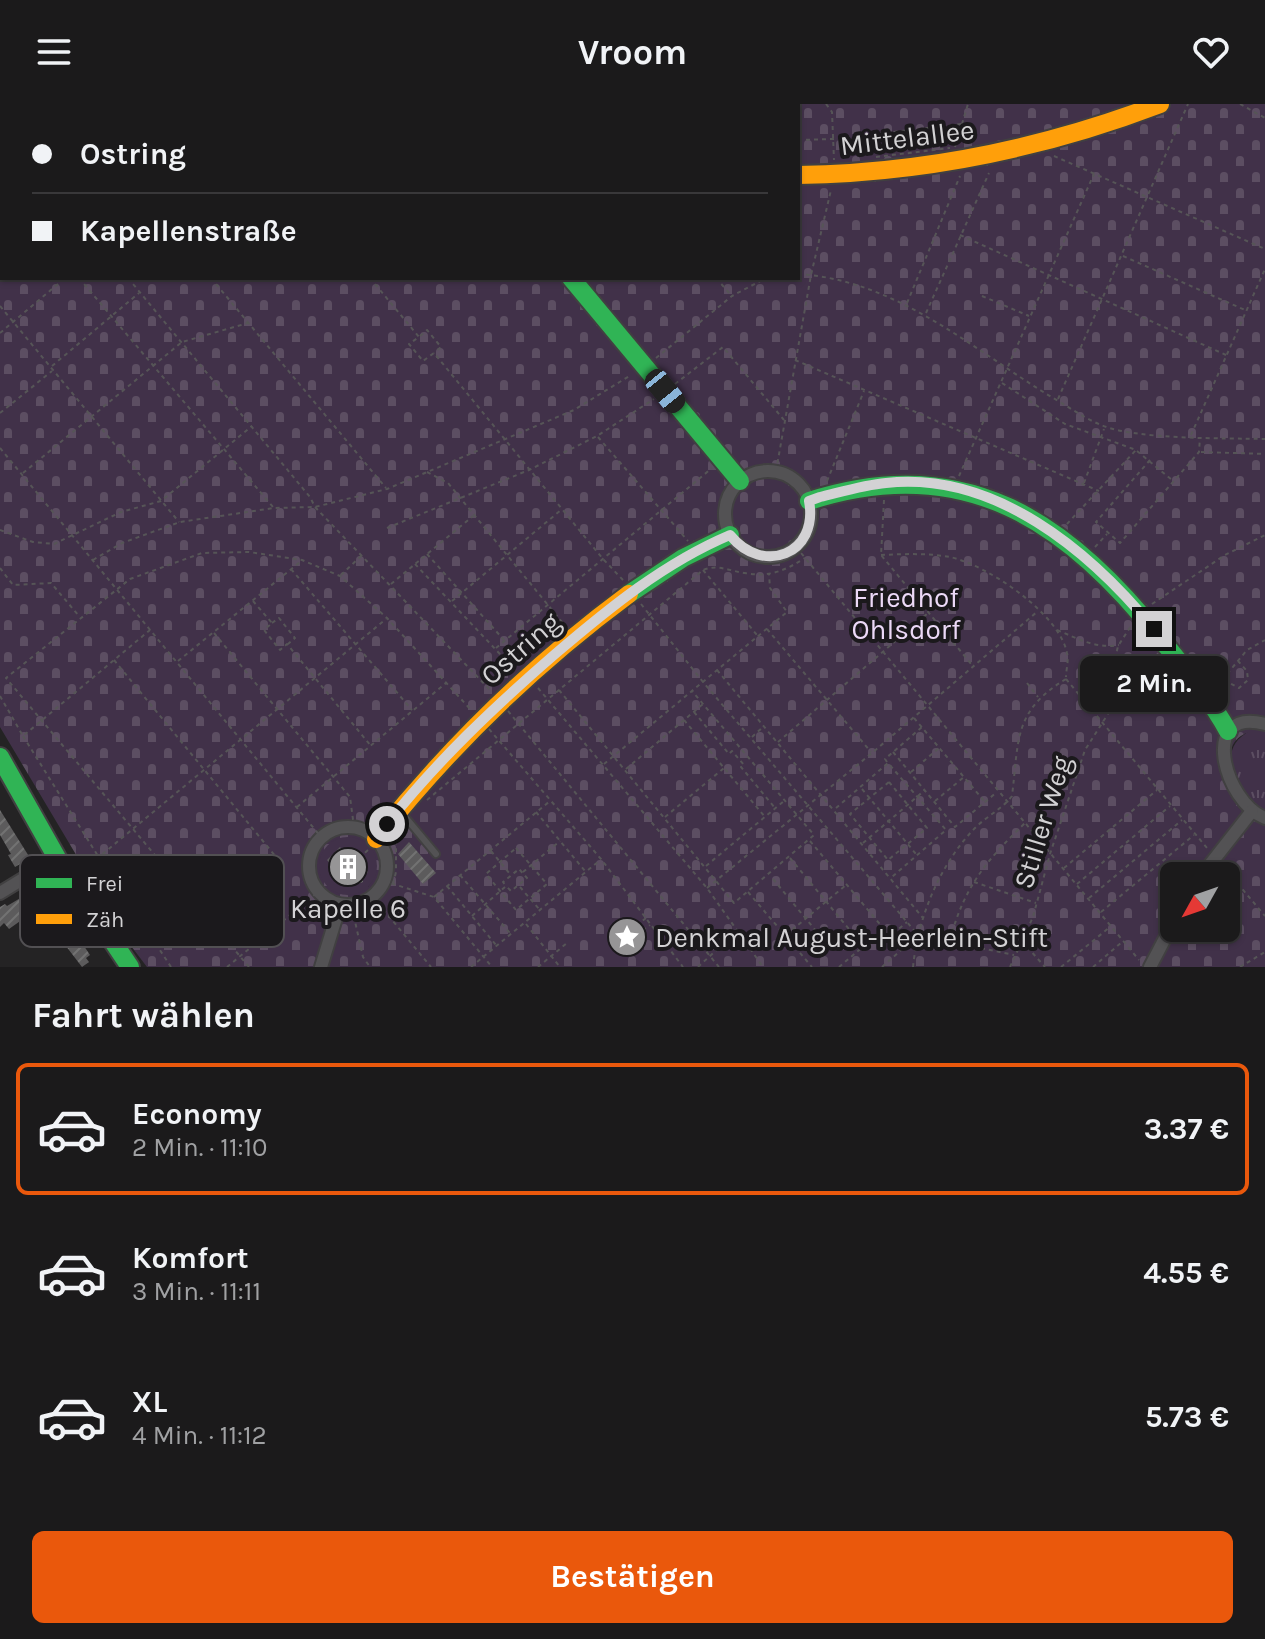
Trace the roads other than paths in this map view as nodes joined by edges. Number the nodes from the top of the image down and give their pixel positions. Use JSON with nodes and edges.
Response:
{"nodes":[{"id":1,"x":1160,"y":104,"type":"edge"},
{"id":2,"x":800,"y":175,"type":"edge"},
{"id":3,"x":573,"y":280,"type":"edge"},
{"id":4,"x":740,"y":481,"type":"junction"},
{"id":5,"x":815,"y":499,"type":"junction"},
{"id":6,"x":730,"y":535,"type":"junction"},
{"id":7,"x":1265,"y":724,"type":"edge"},
{"id":8,"x":1228,"y":731,"type":"junction"},
{"id":9,"x":0,"y":757,"type":"edge"},
{"id":10,"x":1252,"y":811,"type":"junction"},
{"id":11,"x":402,"y":814,"type":"junction"},
{"id":12,"x":1265,"y":818,"type":"edge"},
{"id":13,"x":376,"y":839,"type":"junction"},
{"id":14,"x":436,"y":854,"type":"dead end"},
{"id":15,"x":55,"y":855,"type":"edge"},
{"id":16,"x":1211,"y":862,"type":"edge"},
{"id":17,"x":20,"y":881,"type":"edge"},
{"id":18,"x":0,"y":893,"type":"edge"},
{"id":19,"x":346,"y":905,"type":"junction"},
{"id":20,"x":1162,"y":942,"type":"edge"},
{"id":21,"x":117,"y":947,"type":"edge"},
{"id":22,"x":130,"y":967,"type":"edge"},
{"id":23,"x":321,"y":967,"type":"edge"},
{"id":24,"x":1147,"y":967,"type":"edge"}],
"edges":[{"from":1,"to":2,"type":"street","name":"Mittelallee"},
{"from":3,"to":4,"type":"street"},
{"from":4,"to":5,"type":"street"},
{"from":4,"to":6,"type":"street"},
{"from":5,"to":6,"type":"street"},
{"from":5,"to":8,"type":"street"},
{"from":6,"to":11,"type":"street","name":"Ostring"},
{"from":7,"to":8,"type":"street"},
{"from":8,"to":10,"type":"street"},
{"from":9,"to":15,"type":"street"},
{"from":10,"to":12,"type":"street"},
{"from":10,"to":16,"type":"street"},
{"from":11,"to":13,"type":"street","name":"Ostring"},
{"from":11,"to":14,"type":"lane"},
{"from":13,"to":19,"type":"street"},
{"from":13,"to":19,"type":"street"},
{"from":17,"to":18,"type":"street"},
{"from":19,"to":23,"type":"street"},
{"from":20,"to":24,"type":"street"},
{"from":21,"to":22,"type":"street"}]}
